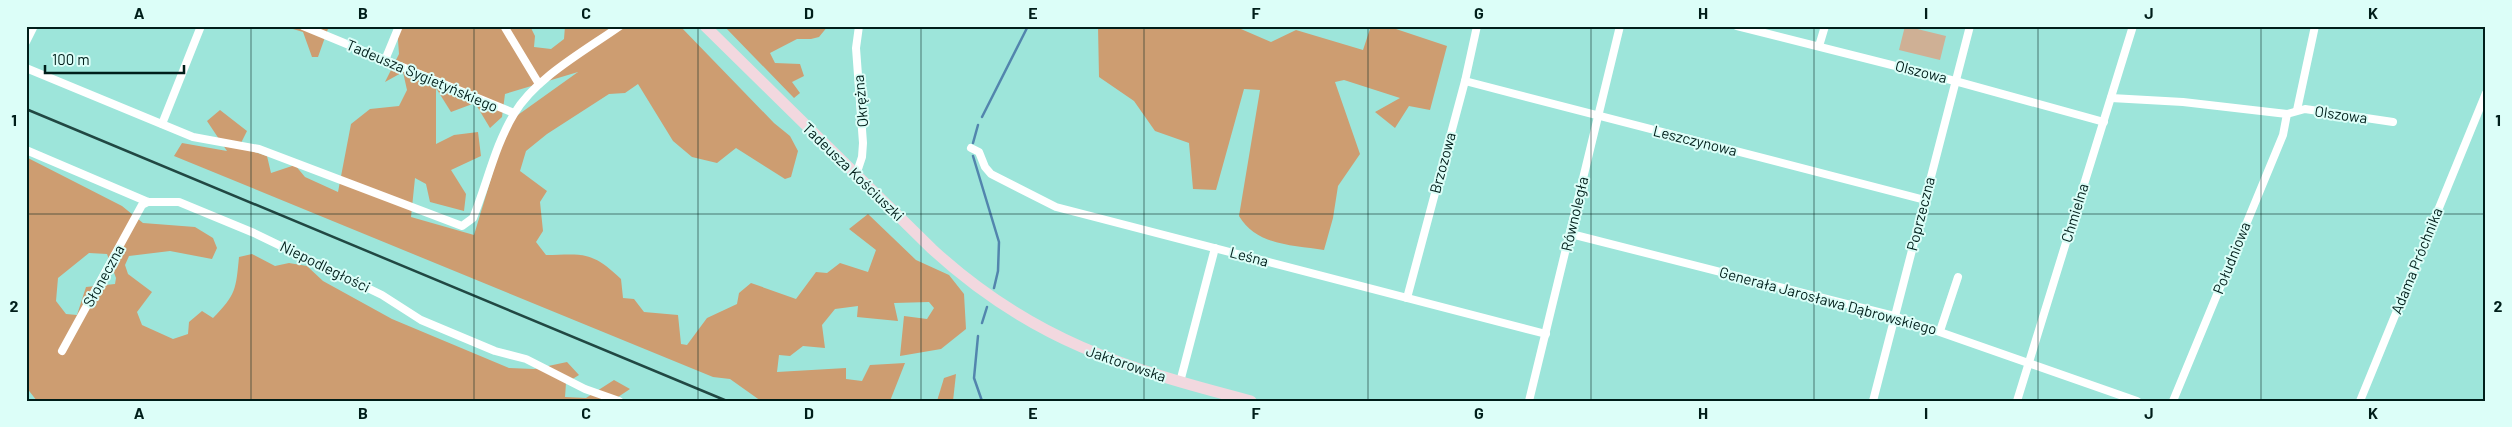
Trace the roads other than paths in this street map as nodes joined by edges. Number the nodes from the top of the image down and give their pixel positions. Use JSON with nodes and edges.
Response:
{"nodes":[{"id":1,"x":34,"y":26,"type":"edge"},
{"id":2,"x":202,"y":26,"type":"edge"},
{"id":3,"x":303,"y":26,"type":"edge"},
{"id":4,"x":399,"y":26,"type":"edge"},
{"id":5,"x":504,"y":26,"type":"edge"},
{"id":6,"x":620,"y":26,"type":"edge"},
{"id":7,"x":705,"y":26,"type":"edge"},
{"id":8,"x":859,"y":26,"type":"edge"},
{"id":9,"x":1477,"y":26,"type":"edge"},
{"id":10,"x":1620,"y":26,"type":"edge"},
{"id":11,"x":1737,"y":26,"type":"edge"},
{"id":12,"x":1825,"y":26,"type":"edge"},
{"id":13,"x":1970,"y":26,"type":"edge"},
{"id":14,"x":2134,"y":26,"type":"edge"},
{"id":15,"x":2315,"y":26,"type":"edge"},
{"id":16,"x":26,"y":42,"type":"edge"},
{"id":17,"x":1820,"y":46,"type":"junction"},
{"id":18,"x":385,"y":60,"type":"junction"},
{"id":19,"x":26,"y":68,"type":"edge"},
{"id":20,"x":1955,"y":80,"type":"junction"},
{"id":21,"x":1465,"y":81,"type":"junction"},
{"id":22,"x":539,"y":84,"type":"junction"},
{"id":23,"x":2486,"y":93,"type":"edge"},
{"id":24,"x":2111,"y":98,"type":"junction"},
{"id":25,"x":2297,"y":110,"type":"junction"},
{"id":26,"x":514,"y":114,"type":"junction"},
{"id":27,"x":2287,"y":114,"type":"junction"},
{"id":28,"x":1598,"y":116,"type":"junction"},
{"id":29,"x":2104,"y":122,"type":"junction"},
{"id":30,"x":2393,"y":122,"type":"dead end"},
{"id":31,"x":162,"y":124,"type":"junction"},
{"id":32,"x":970,"y":148,"type":"dead end"},
{"id":33,"x":26,"y":150,"type":"edge"},
{"id":34,"x":856,"y":175,"type":"junction"},
{"id":35,"x":1925,"y":200,"type":"junction"},
{"id":36,"x":148,"y":202,"type":"junction"},
{"id":37,"x":1571,"y":234,"type":"junction"},
{"id":38,"x":1215,"y":248,"type":"junction"},
{"id":39,"x":1958,"y":277,"type":"dead end"},
{"id":40,"x":1407,"y":298,"type":"junction"},
{"id":41,"x":1008,"y":310,"type":"joint"},
{"id":42,"x":1894,"y":316,"type":"junction"},
{"id":43,"x":1940,"y":331,"type":"junction"},
{"id":44,"x":1546,"y":334,"type":"junction"},
{"id":45,"x":62,"y":351,"type":"dead end"},
{"id":46,"x":2029,"y":362,"type":"junction"},
{"id":47,"x":1180,"y":382,"type":"junction"},
{"id":48,"x":619,"y":401,"type":"edge"},
{"id":49,"x":1251,"y":401,"type":"edge"},
{"id":50,"x":1530,"y":401,"type":"edge"},
{"id":51,"x":1873,"y":401,"type":"edge"},
{"id":52,"x":2017,"y":401,"type":"edge"},
{"id":53,"x":2138,"y":401,"type":"edge"},
{"id":54,"x":2173,"y":401,"type":"edge"},
{"id":55,"x":2360,"y":401,"type":"edge"}],
"edges":[{"from":1,"to":16,"type":"street"},
{"from":2,"to":31,"type":"street"},
{"from":3,"to":18,"type":"street","name":"Tadeusza Sygietyńskiego"},
{"from":4,"to":18,"type":"street"},
{"from":5,"to":22,"type":"street"},
{"from":6,"to":22,"type":"street"},
{"from":7,"to":34,"type":"main road","name":"Tadeusza Kościuszki"},
{"from":8,"to":34,"type":"street","name":"Okrężna"},
{"from":9,"to":21,"type":"street","name":"Brzozowa"},
{"from":10,"to":28,"type":"street","name":"Równoległa"},
{"from":11,"to":17,"type":"street","name":"Olszowa"},
{"from":12,"to":17,"type":"street"},
{"from":13,"to":20,"type":"street","name":"Poprzeczna"},
{"from":14,"to":24,"type":"street","name":"Chmielna"},
{"from":15,"to":25,"type":"street"},
{"from":17,"to":20,"type":"street","name":"Olszowa"},
{"from":18,"to":26,"type":"street","name":"Tadeusza Sygietyńskiego"},
{"from":19,"to":31,"type":"street"},
{"from":20,"to":29,"type":"street","name":"Olszowa"},
{"from":20,"to":35,"type":"street","name":"Poprzeczna"},
{"from":21,"to":28,"type":"street","name":"Leszczynowa"},
{"from":21,"to":40,"type":"street","name":"Brzozowa"},
{"from":22,"to":26,"type":"street"},
{"from":23,"to":55,"type":"street","name":"Adama Próchnika"},
{"from":24,"to":27,"type":"street","name":"Olszowa"},
{"from":24,"to":29,"type":"street","name":"Chmielna"},
{"from":25,"to":27,"type":"street","name":"Olszowa"},
{"from":25,"to":30,"type":"street","name":"Olszowa"},
{"from":26,"to":31,"type":"street"},
{"from":27,"to":54,"type":"street","name":"Południowa"},
{"from":28,"to":35,"type":"street","name":"Leszczynowa"},
{"from":28,"to":37,"type":"street","name":"Równoległa"},
{"from":29,"to":46,"type":"street","name":"Chmielna"},
{"from":32,"to":38,"type":"street","name":"Leśna"},
{"from":33,"to":36,"type":"street","name":"Niepodległości"},
{"from":34,"to":41,"type":"main road","name":"Tadeusza Kościuszki"},
{"from":35,"to":42,"type":"street","name":"Poprzeczna"},
{"from":36,"to":45,"type":"street","name":"Słoneczna"},
{"from":36,"to":48,"type":"street","name":"Niepodległości"},
{"from":37,"to":42,"type":"street","name":"Generała Jarosława Dąbrowskiego"},
{"from":37,"to":44,"type":"street","name":"Równoległa"},
{"from":38,"to":40,"type":"street","name":"Leśna"},
{"from":38,"to":47,"type":"street"},
{"from":39,"to":43,"type":"street"},
{"from":40,"to":44,"type":"street","name":"Leśna"},
{"from":41,"to":47,"type":"main road","name":"Jaktorowska"},
{"from":42,"to":43,"type":"street","name":"Generała Jarosława Dąbrowskiego"},
{"from":42,"to":51,"type":"street","name":"Poprzeczna"},
{"from":43,"to":46,"type":"street","name":"Generała Jarosława Dąbrowskiego"},
{"from":44,"to":50,"type":"street","name":"Równoległa"},
{"from":46,"to":52,"type":"street","name":"Chmielna"},
{"from":46,"to":53,"type":"street","name":"Generała Jarosława Dąbrowskiego"},
{"from":47,"to":49,"type":"main road","name":"Jaktorowska"}]}
